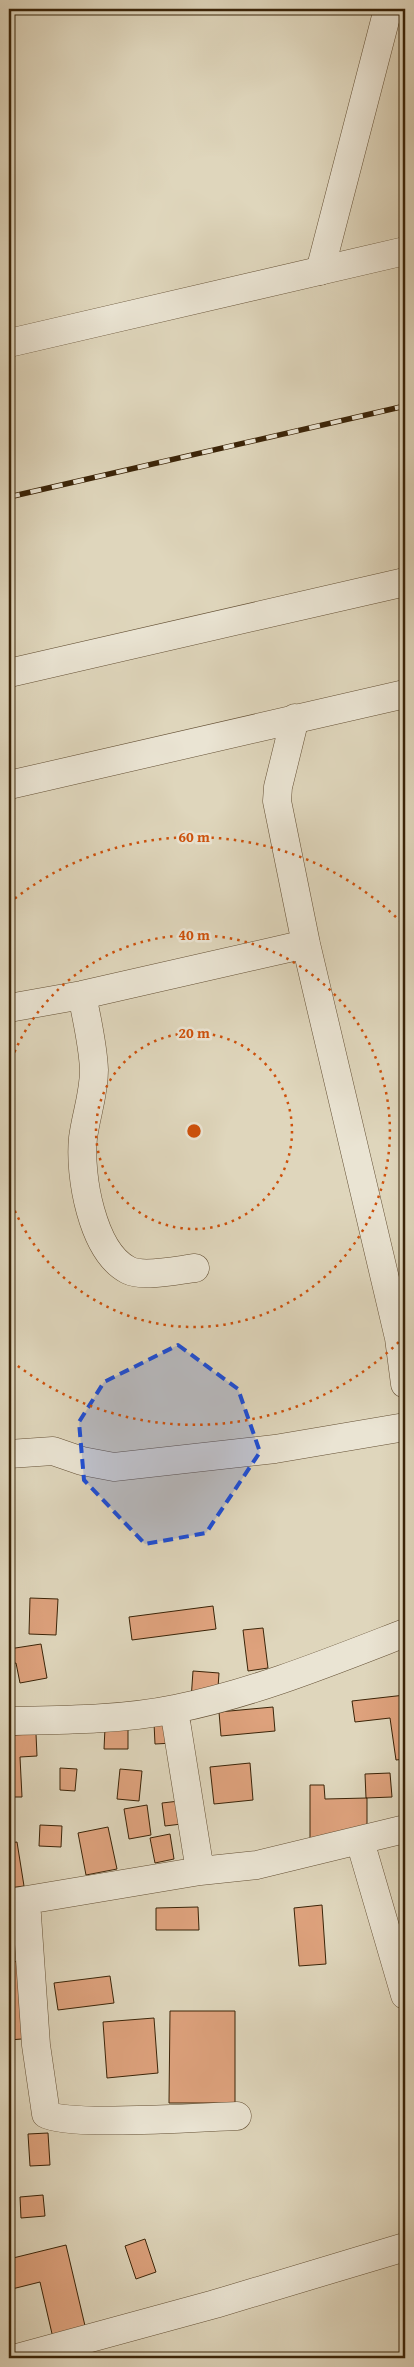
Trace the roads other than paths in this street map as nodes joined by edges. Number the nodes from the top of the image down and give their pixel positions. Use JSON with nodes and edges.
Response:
{"nodes":[{"id":1,"x":388,"y":9,"type":"edge"},
{"id":2,"x":405,"y":251,"type":"edge"},
{"id":3,"x":320,"y":271,"type":"junction"},
{"id":4,"x":9,"y":343,"type":"edge"},
{"id":5,"x":405,"y":582,"type":"edge"},
{"id":6,"x":9,"y":673,"type":"edge"},
{"id":7,"x":405,"y":699,"type":"edge"},
{"id":8,"x":295,"y":718,"type":"junction"},
{"id":9,"x":9,"y":785,"type":"edge"},
{"id":10,"x":306,"y":944,"type":"junction"},
{"id":11,"x":82,"y":995,"type":"junction"},
{"id":12,"x":9,"y":1008,"type":"edge"},
{"id":13,"x":196,"y":1268,"type":"dead end"},
{"id":14,"x":402,"y":1337,"type":"edge"},
{"id":15,"x":405,"y":1384,"type":"edge"},
{"id":16,"x":405,"y":1427,"type":"edge"},
{"id":17,"x":9,"y":1454,"type":"edge"},
{"id":18,"x":405,"y":1633,"type":"edge"},
{"id":19,"x":174,"y":1709,"type":"junction"},
{"id":20,"x":9,"y":1721,"type":"edge"},
{"id":21,"x":405,"y":1828,"type":"edge"},
{"id":22,"x":360,"y":1841,"type":"junction"},
{"id":23,"x":200,"y":1871,"type":"junction"},
{"id":24,"x":18,"y":1902,"type":"edge"},
{"id":25,"x":405,"y":1995,"type":"edge"},
{"id":26,"x":237,"y":2116,"type":"dead end"},
{"id":27,"x":405,"y":2247,"type":"edge"},
{"id":28,"x":17,"y":2358,"type":"edge"}],
"edges":[{"from":1,"to":3,"type":"street"},
{"from":2,"to":3,"type":"street"},
{"from":3,"to":4,"type":"street"},
{"from":5,"to":6,"type":"street"},
{"from":7,"to":8,"type":"street"},
{"from":8,"to":9,"type":"street"},
{"from":8,"to":10,"type":"street"},
{"from":10,"to":11,"type":"street"},
{"from":10,"to":14,"type":"street"},
{"from":11,"to":12,"type":"street"},
{"from":11,"to":13,"type":"street"},
{"from":14,"to":15,"type":"street"},
{"from":16,"to":17,"type":"street"},
{"from":18,"to":19,"type":"street"},
{"from":19,"to":20,"type":"street"},
{"from":19,"to":23,"type":"street"},
{"from":21,"to":22,"type":"street"},
{"from":22,"to":23,"type":"street"},
{"from":22,"to":25,"type":"street"},
{"from":23,"to":24,"type":"street"},
{"from":24,"to":26,"type":"street"},
{"from":27,"to":28,"type":"street"}]}
